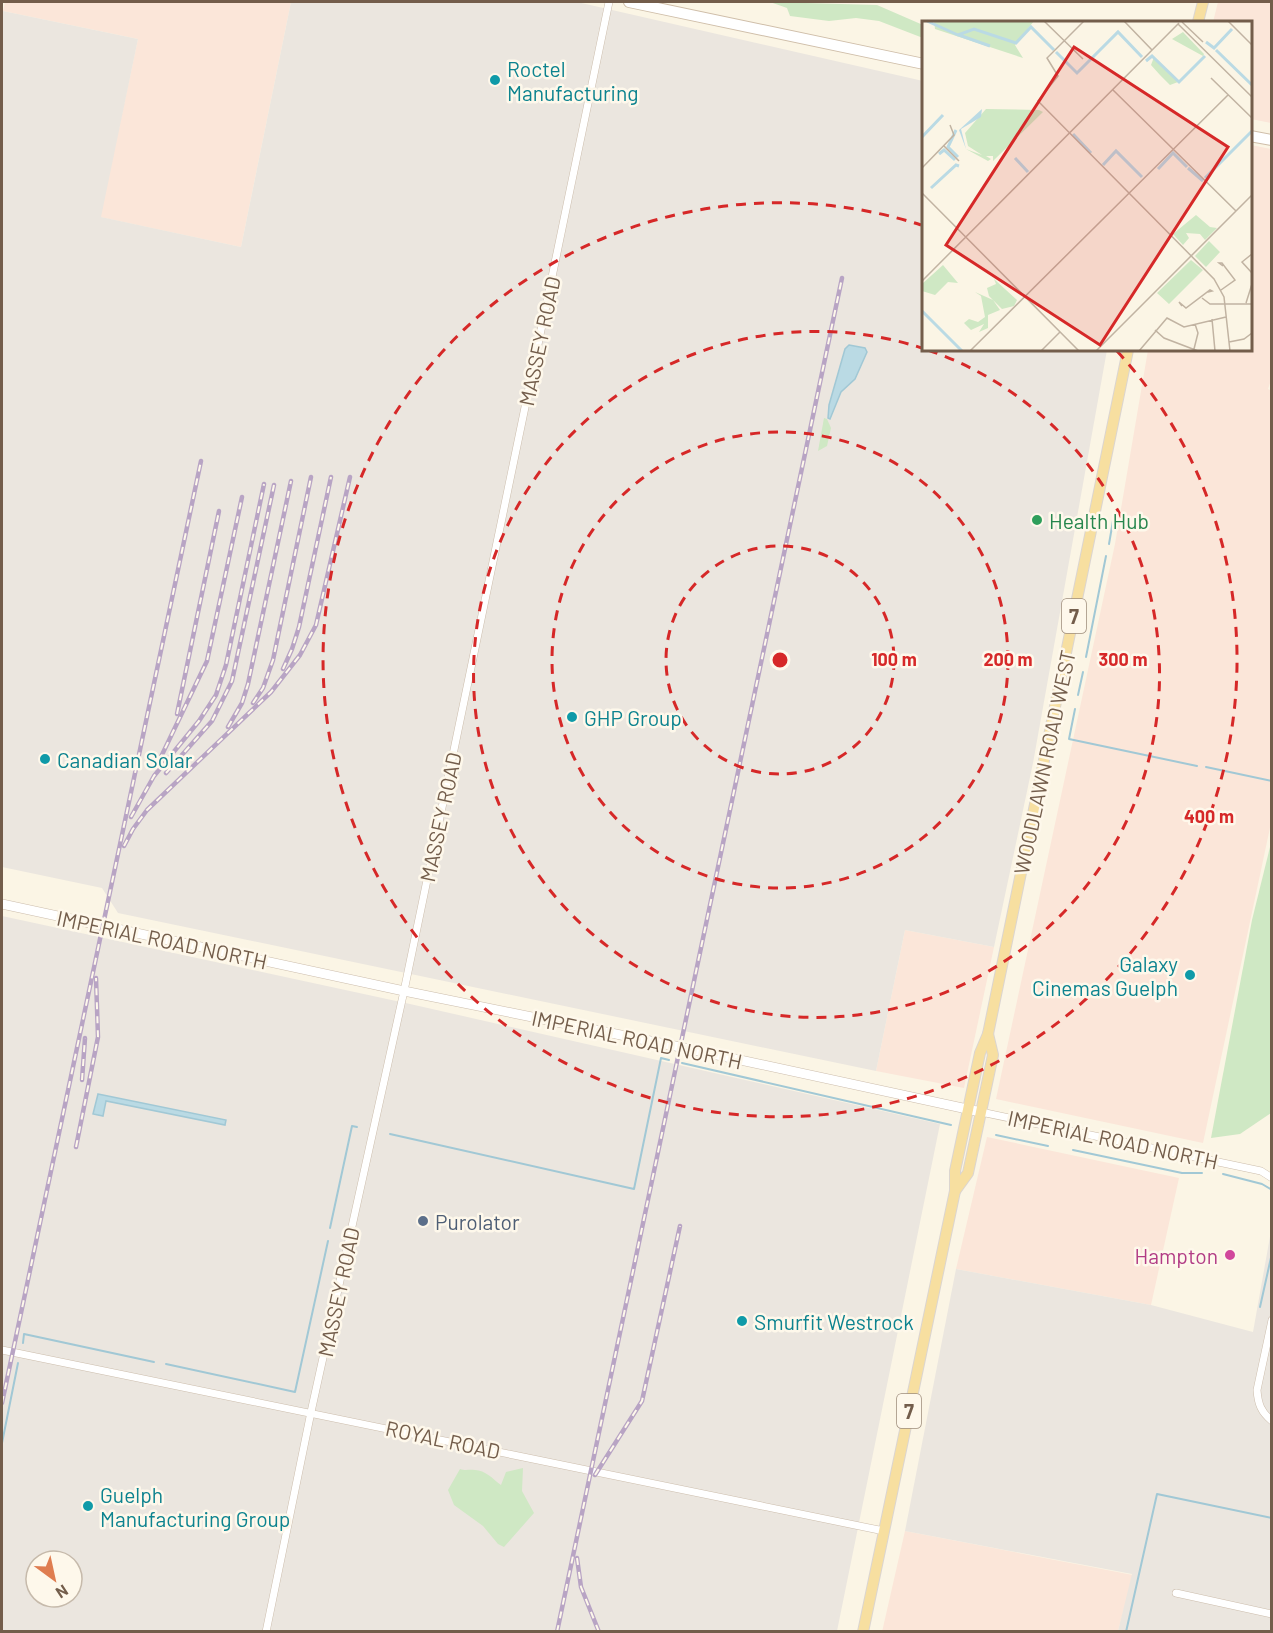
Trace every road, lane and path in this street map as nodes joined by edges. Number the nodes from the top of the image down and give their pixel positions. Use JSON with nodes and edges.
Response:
{"nodes":[{"id":1,"x":609,"y":2,"type":"edge"},
{"id":2,"x":629,"y":2,"type":"edge"},
{"id":3,"x":1203,"y":2,"type":"edge"},
{"id":4,"x":1198,"y":21,"type":"edge"},
{"id":5,"x":922,"y":64,"type":"edge"},
{"id":6,"x":1252,"y":136,"type":"edge"},
{"id":7,"x":1272,"y":140,"type":"edge"},
{"id":8,"x":1128,"y":351,"type":"edge"},
{"id":9,"x":2,"y":904,"type":"edge"},
{"id":10,"x":404,"y":991,"type":"junction"},
{"id":11,"x":988,"y":1034,"type":"junction"},
{"id":12,"x":968,"y":1109,"type":"junction"},
{"id":13,"x":981,"y":1112,"type":"junction"},
{"id":14,"x":1272,"y":1178,"type":"edge"},
{"id":15,"x":955,"y":1191,"type":"junction"},
{"id":16,"x":1272,"y":1320,"type":"edge"},
{"id":17,"x":2,"y":1350,"type":"edge"},
{"id":18,"x":311,"y":1412,"type":"junction"},
{"id":19,"x":1272,"y":1421,"type":"edge"},
{"id":20,"x":884,"y":1532,"type":"junction"},
{"id":21,"x":1176,"y":1593,"type":"dead end"},
{"id":22,"x":1272,"y":1614,"type":"edge"},
{"id":23,"x":266,"y":1632,"type":"edge"},
{"id":24,"x":863,"y":1632,"type":"edge"}],
"edges":[{"from":1,"to":10,"type":"street","name":"MASSEY ROAD"},
{"from":2,"to":5,"type":"main road"},
{"from":3,"to":4,"type":"main road"},
{"from":6,"to":7,"type":"main road"},
{"from":8,"to":11,"type":"main road","name":"WOODLAWN ROAD WEST","number":"7"},
{"from":9,"to":10,"type":"street","name":"IMPERIAL ROAD NORTH"},
{"from":10,"to":12,"type":"street","name":"IMPERIAL ROAD NORTH"},
{"from":10,"to":18,"type":"street","name":"MASSEY ROAD"},
{"from":11,"to":12,"type":"main road","name":"WOODLAWN ROAD WEST","number":"7"},
{"from":11,"to":13,"type":"main road","name":"WOODLAWN ROAD WEST","number":"7"},
{"from":12,"to":13,"type":"street","name":"IMPERIAL ROAD NORTH"},
{"from":12,"to":15,"type":"main road","name":"WOODLAWN ROAD WEST","number":"7"},
{"from":13,"to":14,"type":"street","name":"IMPERIAL ROAD NORTH"},
{"from":13,"to":15,"type":"main road","name":"WOODLAWN ROAD WEST","number":"7"},
{"from":15,"to":20,"type":"main road","name":"WOODLAWN ROAD WEST","number":"7"},
{"from":16,"to":19,"type":"street"},
{"from":17,"to":18,"type":"street","name":"ROYAL ROAD"},
{"from":18,"to":20,"type":"street","name":"ROYAL ROAD"},
{"from":18,"to":23,"type":"street","name":"MASSEY ROAD"},
{"from":20,"to":24,"type":"main road","name":"WOODLAWN ROAD WEST","number":"7"},
{"from":21,"to":22,"type":"street"}]}
